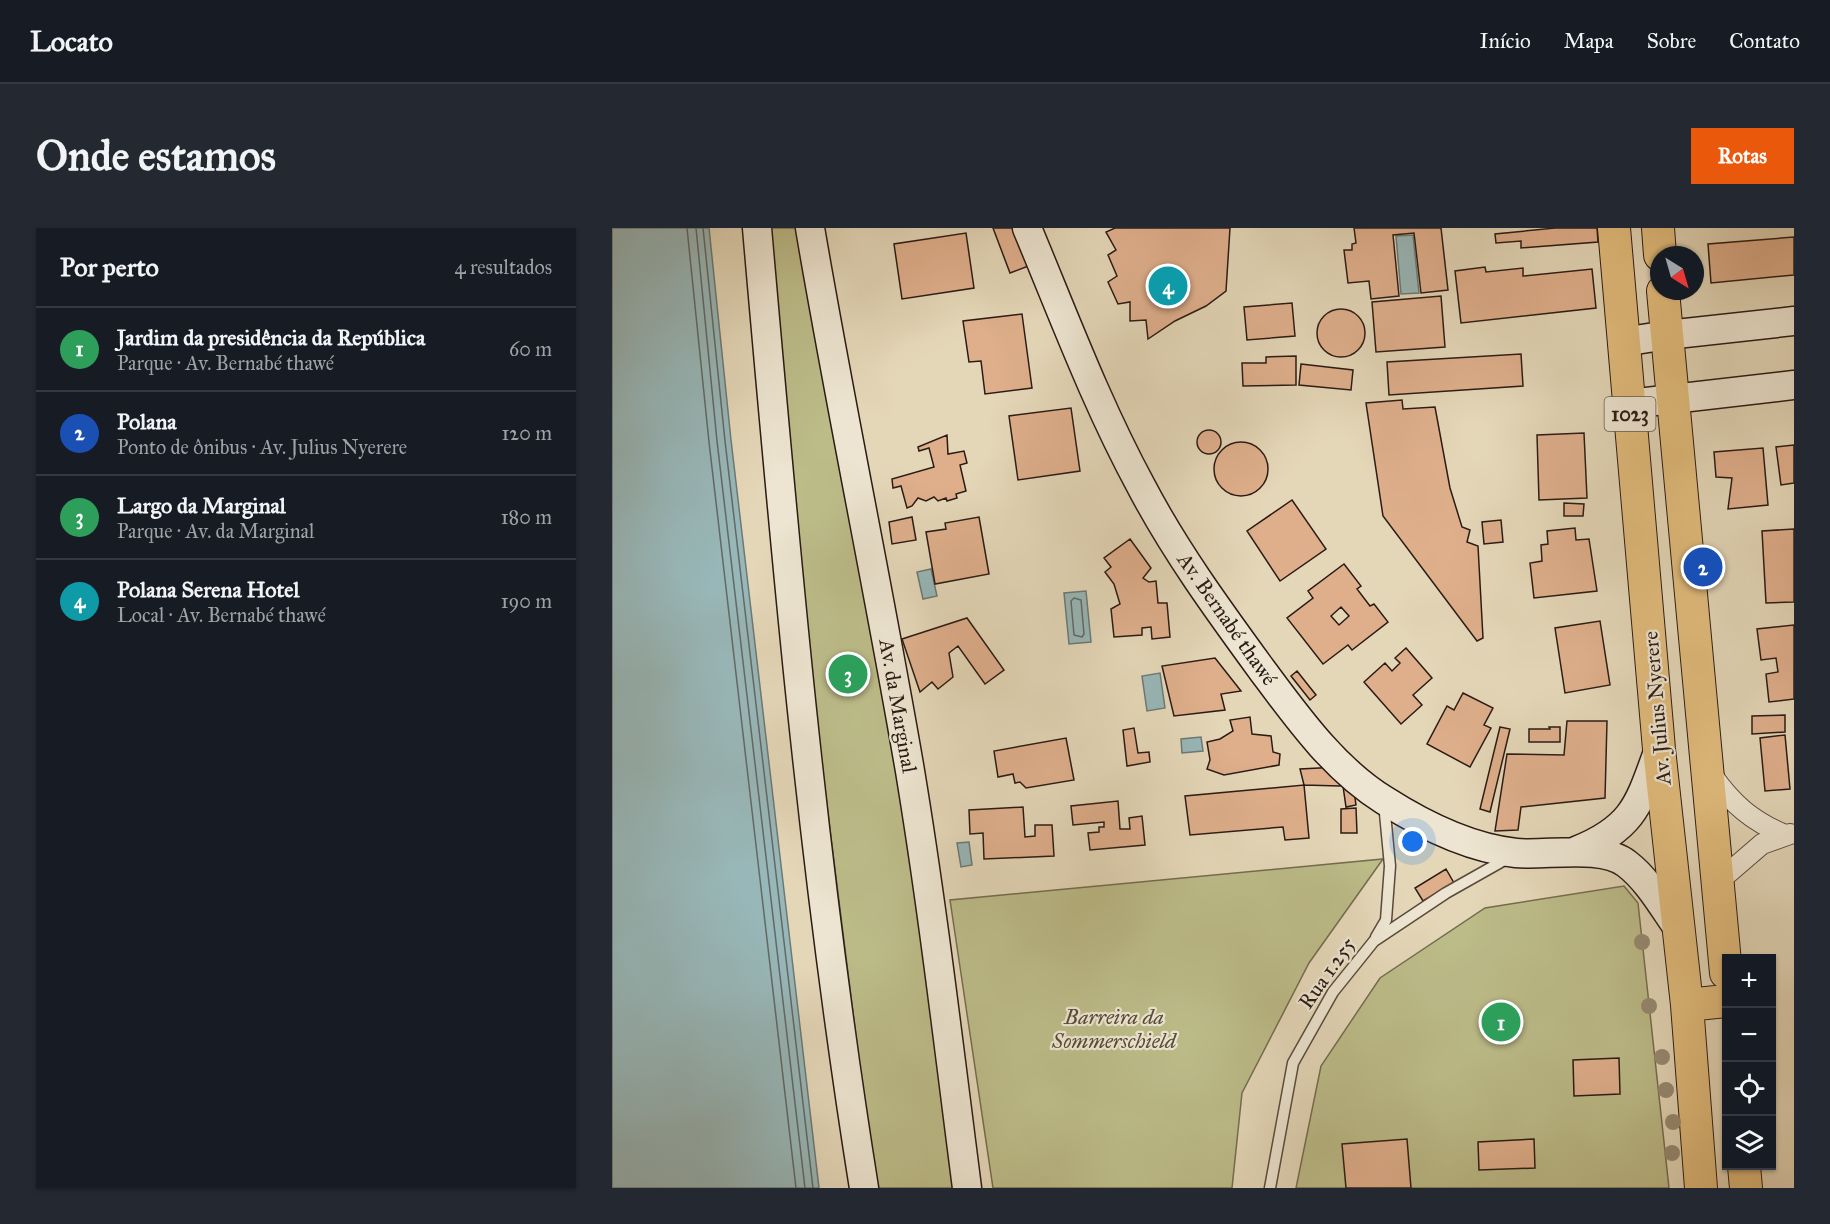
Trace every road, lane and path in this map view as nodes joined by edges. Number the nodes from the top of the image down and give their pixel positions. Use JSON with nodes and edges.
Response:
{"nodes":[{"id":1,"x":757,"y":228,"type":"edge"},
{"id":2,"x":810,"y":228,"type":"edge"},
{"id":3,"x":1027,"y":228,"type":"edge"},
{"id":4,"x":1037,"y":228,"type":"edge"},
{"id":5,"x":1614,"y":228,"type":"edge"},
{"id":6,"x":1658,"y":228,"type":"edge"},
{"id":7,"x":1659,"y":246,"type":"edge"},
{"id":8,"x":1051,"y":285,"type":"junction"},
{"id":9,"x":1664,"y":300,"type":"edge"},
{"id":10,"x":1794,"y":321,"type":"edge"},
{"id":11,"x":1667,"y":335,"type":"junction"},
{"id":12,"x":1623,"y":342,"type":"junction"},
{"id":13,"x":1794,"y":385,"type":"edge"},
{"id":14,"x":1673,"y":399,"type":"junction"},
{"id":15,"x":1629,"y":404,"type":"junction"},
{"id":16,"x":1702,"y":695,"type":"junction"},
{"id":17,"x":1655,"y":698,"type":"junction"},
{"id":18,"x":1659,"y":749,"type":"junction"},
{"id":19,"x":1709,"y":771,"type":"junction"},
{"id":20,"x":1383,"y":800,"type":"junction"},
{"id":21,"x":1789,"y":834,"type":"edge"},
{"id":22,"x":1516,"y":853,"type":"junction"},
{"id":23,"x":1572,"y":853,"type":"junction"},
{"id":24,"x":1719,"y":882,"type":"junction"},
{"id":25,"x":1678,"y":928,"type":"junction"},
{"id":26,"x":1374,"y":941,"type":"junction"},
{"id":27,"x":1725,"y":954,"type":"edge"},
{"id":28,"x":1722,"y":1001,"type":"edge"},
{"id":29,"x":1687,"y":1005,"type":"junction"},
{"id":30,"x":1744,"y":1170,"type":"edge"},
{"id":31,"x":864,"y":1188,"type":"edge"},
{"id":32,"x":967,"y":1188,"type":"edge"},
{"id":33,"x":1270,"y":1188,"type":"edge"},
{"id":34,"x":1701,"y":1188,"type":"edge"},
{"id":35,"x":1746,"y":1188,"type":"edge"}],
"edges":[{"from":1,"to":31,"type":"main road"},
{"from":2,"to":32,"type":"main road","name":"Av. da Marginal"},
{"from":3,"to":8,"type":"main road","name":"Av. Bernabé thawé"},
{"from":4,"to":8,"type":"street"},
{"from":5,"to":12,"type":"main road","name":"Av. Julius Nyerere","number":"1023"},
{"from":6,"to":7,"type":"main road"},
{"from":8,"to":20,"type":"main road","name":"Av. Bernabé thawé"},
{"from":9,"to":11,"type":"main road","number":"1023"},
{"from":10,"to":11,"type":"main road"},
{"from":11,"to":12,"type":"main road"},
{"from":11,"to":14,"type":"main road","number":"1023"},
{"from":12,"to":15,"type":"main road","name":"Av. Julius Nyerere","number":"1023"},
{"from":13,"to":14,"type":"main road"},
{"from":14,"to":15,"type":"main road"},
{"from":14,"to":16,"type":"main road","number":"1023"},
{"from":15,"to":17,"type":"main road","name":"Av. Julius Nyerere","number":"1023"},
{"from":16,"to":17,"type":"main road"},
{"from":16,"to":19,"type":"main road","number":"1023"},
{"from":17,"to":18,"type":"main road","name":"Av. Julius Nyerere","number":"1023"},
{"from":18,"to":23,"type":"main road"},
{"from":18,"to":25,"type":"main road","name":"Av. Julius Nyerere","number":"1023"},
{"from":19,"to":21,"type":"street"},
{"from":19,"to":24,"type":"main road","number":"1023"},
{"from":20,"to":22,"type":"main road","name":"Av. Bernabé thawé"},
{"from":20,"to":26,"type":"lane"},
{"from":21,"to":24,"type":"street"},
{"from":22,"to":23,"type":"main road","name":"Av. Bernabé thawé"},
{"from":22,"to":26,"type":"lane","name":"Rua 1.255"},
{"from":23,"to":25,"type":"main road","name":"Av. Bernabé thawé"},
{"from":24,"to":27,"type":"main road"},
{"from":25,"to":29,"type":"main road","name":"Av. Julius Nyerere"},
{"from":26,"to":33,"type":"lane","name":"Rua 1.255"},
{"from":28,"to":29,"type":"main road"},
{"from":29,"to":34,"type":"main road","name":"Av. Julius Nyerere"},
{"from":30,"to":35,"type":"main road"}]}
